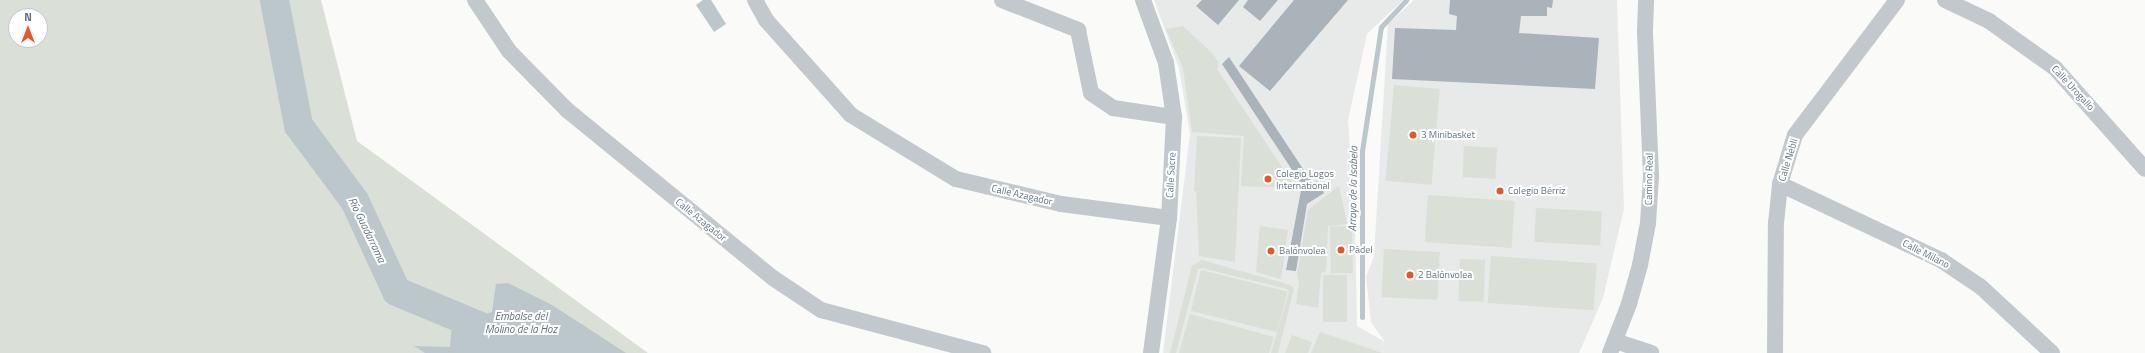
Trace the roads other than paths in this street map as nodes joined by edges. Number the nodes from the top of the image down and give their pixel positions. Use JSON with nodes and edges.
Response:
{"nodes":[{"id":1,"x":475,"y":0,"type":"edge"},
{"id":2,"x":755,"y":0,"type":"edge"},
{"id":3,"x":1002,"y":0,"type":"edge"},
{"id":4,"x":1143,"y":0,"type":"edge"},
{"id":5,"x":1646,"y":0,"type":"edge"},
{"id":6,"x":1897,"y":0,"type":"edge"},
{"id":7,"x":1945,"y":0,"type":"edge"},
{"id":8,"x":1174,"y":117,"type":"junction"},
{"id":9,"x":2145,"y":169,"type":"edge"},
{"id":10,"x":1780,"y":184,"type":"junction"},
{"id":11,"x":1169,"y":218,"type":"junction"},
{"id":12,"x":1613,"y":347,"type":"edge"},
{"id":13,"x":983,"y":353,"type":"edge"},
{"id":14,"x":1151,"y":353,"type":"edge"},
{"id":15,"x":1651,"y":353,"type":"edge"},
{"id":16,"x":1775,"y":353,"type":"edge"},
{"id":17,"x":2052,"y":353,"type":"edge"}],
"edges":[{"from":1,"to":13,"type":"street","name":"Calle Azagador"},
{"from":2,"to":11,"type":"street","name":"Calle Azagador"},
{"from":3,"to":8,"type":"street"},
{"from":4,"to":8,"type":"street","name":"Calle Sacre"},
{"from":5,"to":12,"type":"street","name":"Camino Real"},
{"from":6,"to":10,"type":"street","name":"Calle Nebli"},
{"from":7,"to":9,"type":"street","name":"Calle Urogallo"},
{"from":8,"to":11,"type":"street","name":"Calle Sacre"},
{"from":10,"to":16,"type":"street","name":"Calle Nebli"},
{"from":10,"to":17,"type":"street","name":"Calle Milano"},
{"from":11,"to":14,"type":"street","name":"Calle Sacre"},
{"from":12,"to":15,"type":"street"}]}
